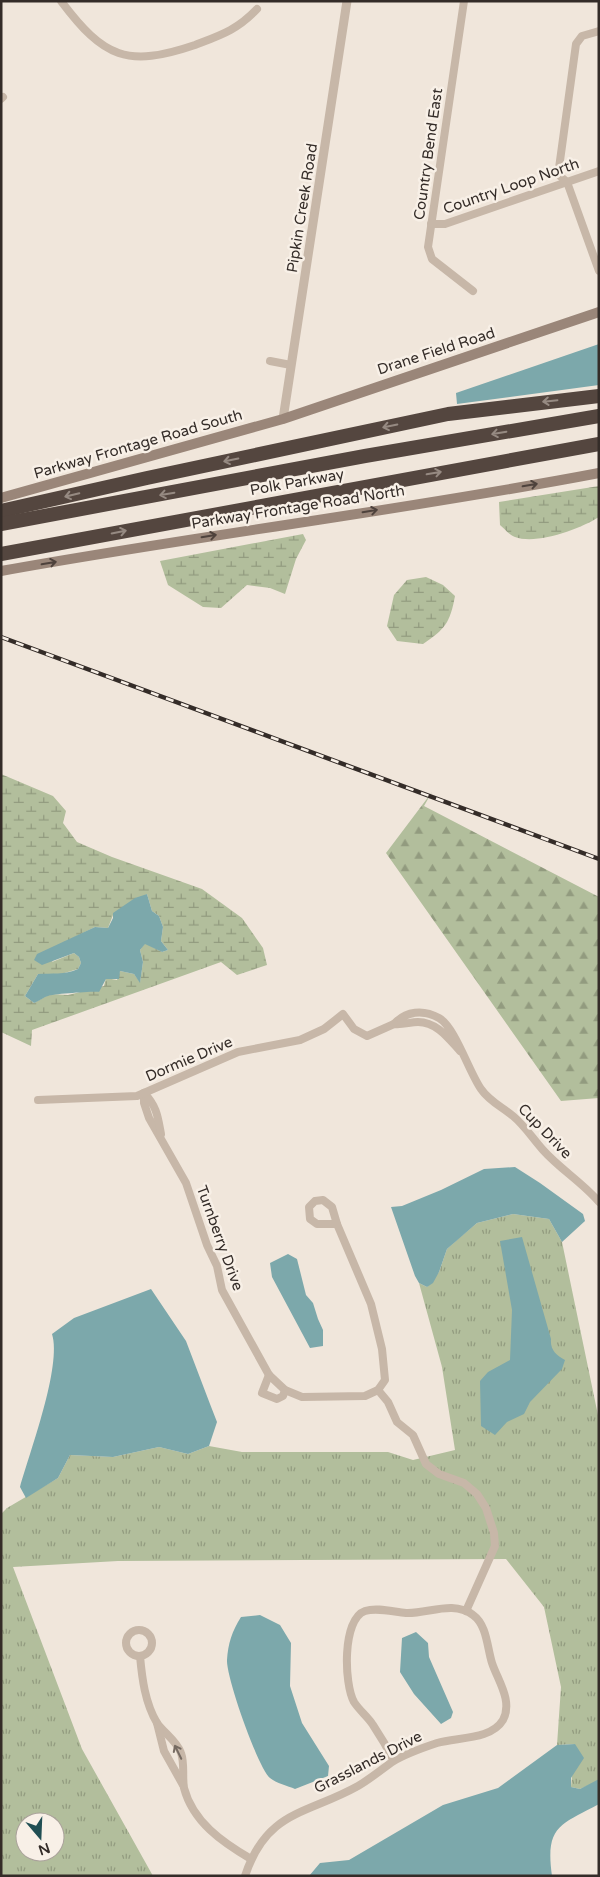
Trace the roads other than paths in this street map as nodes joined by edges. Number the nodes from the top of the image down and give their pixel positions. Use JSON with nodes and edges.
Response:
{"nodes":[{"id":1,"x":61,"y":1,"type":"edge"},
{"id":2,"x":347,"y":1,"type":"edge"},
{"id":3,"x":464,"y":1,"type":"edge"},
{"id":4,"x":257,"y":10,"type":"dead end"},
{"id":5,"x":599,"y":31,"type":"edge"},
{"id":6,"x":599,"y":171,"type":"edge"},
{"id":7,"x":567,"y":182,"type":"junction"},
{"id":8,"x":431,"y":224,"type":"junction"},
{"id":9,"x":599,"y":271,"type":"edge"},
{"id":10,"x":472,"y":291,"type":"dead end"},
{"id":11,"x":599,"y":312,"type":"edge"},
{"id":12,"x":270,"y":361,"type":"dead end"},
{"id":13,"x":291,"y":365,"type":"junction"},
{"id":14,"x":599,"y":396,"type":"edge"},
{"id":15,"x":599,"y":416,"type":"edge"},
{"id":16,"x":283,"y":419,"type":"junction"},
{"id":17,"x":599,"y":444,"type":"edge"},
{"id":18,"x":599,"y":473,"type":"edge"},
{"id":19,"x":1,"y":498,"type":"edge"},
{"id":20,"x":1,"y":512,"type":"edge"},
{"id":21,"x":1,"y":524,"type":"edge"},
{"id":22,"x":1,"y":554,"type":"edge"},
{"id":23,"x":1,"y":571,"type":"edge"},
{"id":24,"x":427,"y":1014,"type":"junction"},
{"id":25,"x":425,"y":1023,"type":"junction"},
{"id":26,"x":394,"y":1024,"type":"junction"},
{"id":27,"x":460,"y":1051,"type":"junction"},
{"id":28,"x":144,"y":1093,"type":"junction"},
{"id":29,"x":38,"y":1100,"type":"dead end"},
{"id":30,"x":599,"y":1202,"type":"edge"},
{"id":31,"x":337,"y":1224,"type":"dead end"},
{"id":32,"x":269,"y":1376,"type":"junction"},
{"id":33,"x":285,"y":1390,"type":"junction"},
{"id":34,"x":378,"y":1390,"type":"junction"},
{"id":35,"x":466,"y":1611,"type":"junction"},
{"id":36,"x":140,"y":1656,"type":"dead end"},
{"id":37,"x":157,"y":1722,"type":"junction"},
{"id":38,"x":394,"y":1761,"type":"junction"},
{"id":39,"x":184,"y":1787,"type":"junction"},
{"id":40,"x":250,"y":1859,"type":"junction"},
{"id":41,"x":245,"y":1876,"type":"edge"}],
"edges":[{"from":1,"to":4,"type":"street"},
{"from":2,"to":13,"type":"street","name":"Pipkin Creek Road"},
{"from":3,"to":8,"type":"street","name":"Country Bend East"},
{"from":5,"to":7,"type":"street"},
{"from":6,"to":7,"type":"street","name":"Country Loop North"},
{"from":7,"to":8,"type":"street","name":"Country Loop North"},
{"from":7,"to":9,"type":"street"},
{"from":8,"to":10,"type":"street","name":"Country Bend East"},
{"from":11,"to":16,"type":"main road","name":"Drane Field Road"},
{"from":12,"to":13,"type":"street"},
{"from":13,"to":16,"type":"street","name":"Pipkin Creek Road"},
{"from":14,"to":20,"type":"highway","one_way":true},
{"from":15,"to":21,"type":"highway","name":"Polk Parkway","one_way":true},
{"from":16,"to":19,"type":"main road","name":"Parkway Frontage Road South"},
{"from":22,"to":17,"type":"highway","name":"Polk Parkway","one_way":true},
{"from":23,"to":18,"type":"main road","name":"Parkway Frontage Road North","one_way":true},
{"from":24,"to":25,"type":"street"},
{"from":24,"to":26,"type":"street"},
{"from":24,"to":27,"type":"street"},
{"from":25,"to":26,"type":"street"},
{"from":25,"to":27,"type":"street"},
{"from":26,"to":28,"type":"street","name":"Dormie Drive"},
{"from":27,"to":30,"type":"street","name":"Cup Drive"},
{"from":28,"to":29,"type":"street","name":"Dormie Drive"},
{"from":28,"to":32,"type":"street","name":"Turnberry Drive"},
{"from":31,"to":34,"type":"street"},
{"from":32,"to":33,"type":"street","name":"Turnberry Drive"},
{"from":32,"to":33,"type":"street"},
{"from":33,"to":34,"type":"street","name":"Turnberry Drive"},
{"from":34,"to":35,"type":"street"},
{"from":35,"to":38,"type":"street","name":"Grasslands Drive"},
{"from":35,"to":38,"type":"street"},
{"from":36,"to":37,"type":"street"},
{"from":37,"to":39,"type":"street"},
{"from":39,"to":37,"type":"street","one_way":true},
{"from":38,"to":40,"type":"street","name":"Grasslands Drive"},
{"from":39,"to":40,"type":"street"},
{"from":40,"to":41,"type":"street","name":"Grasslands Drive"}]}
